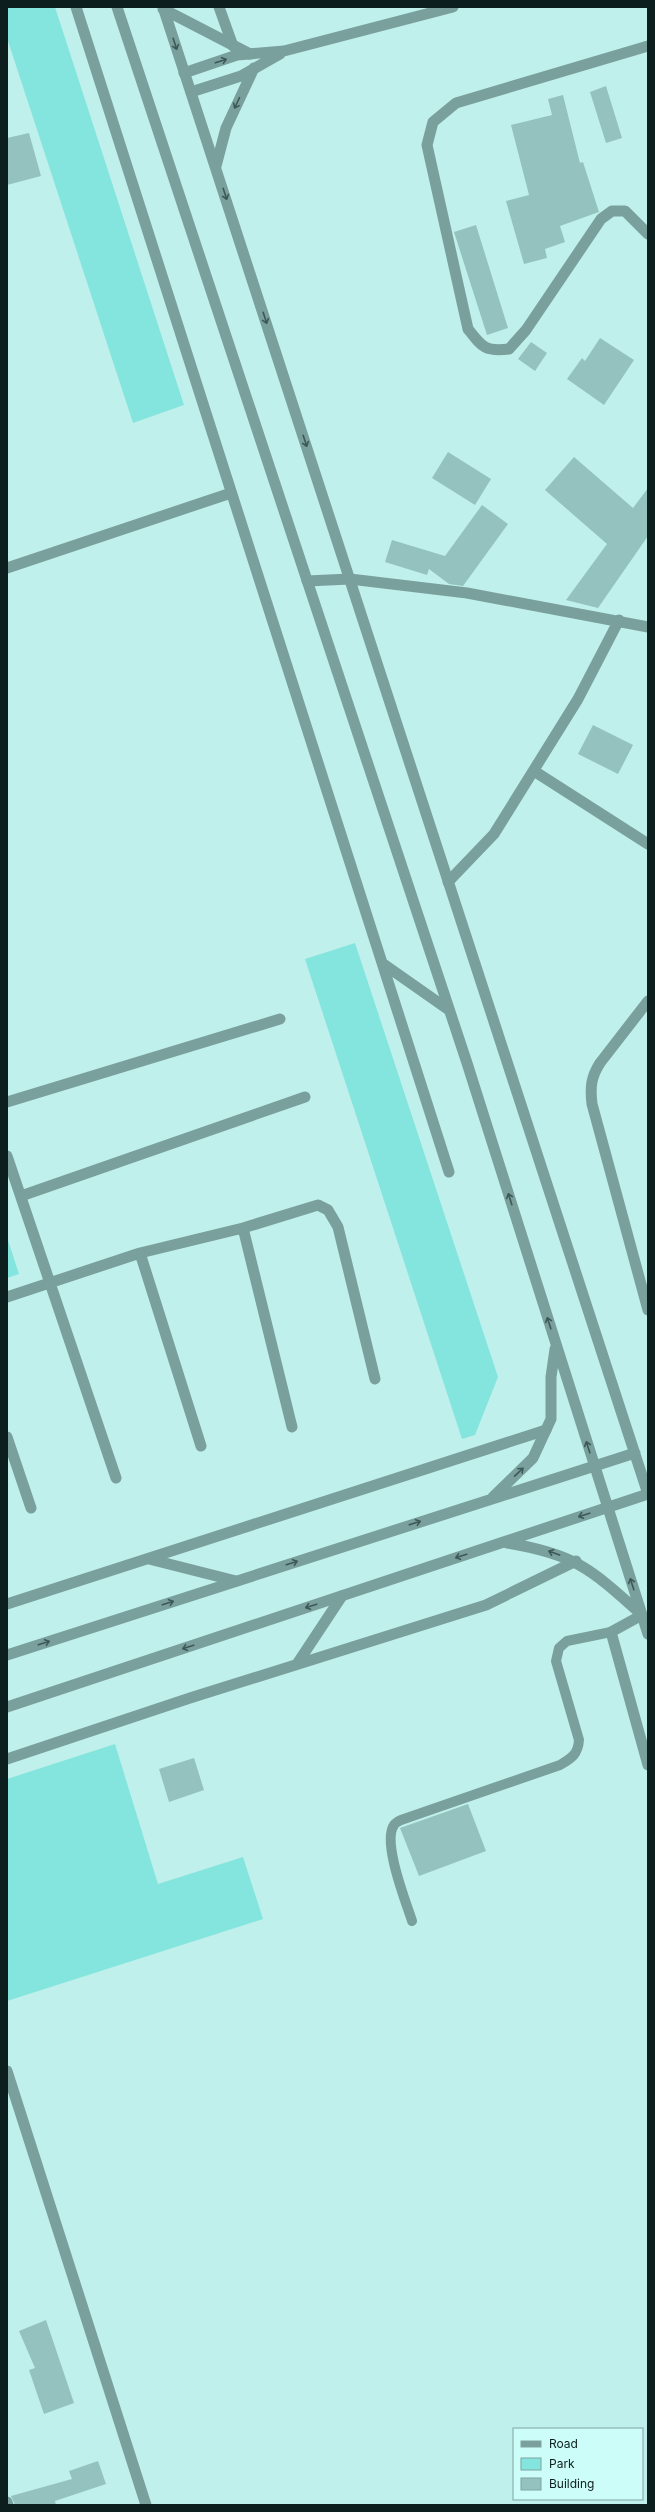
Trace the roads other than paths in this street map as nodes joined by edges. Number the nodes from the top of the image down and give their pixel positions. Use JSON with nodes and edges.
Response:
{"nodes":[{"id":1,"x":76,"y":7,"type":"edge"},
{"id":2,"x":117,"y":7,"type":"edge"},
{"id":3,"x":219,"y":7,"type":"edge"},
{"id":4,"x":453,"y":7,"type":"edge"},
{"id":5,"x":163,"y":8,"type":"edge"},
{"id":6,"x":233,"y":46,"type":"junction"},
{"id":7,"x":648,"y":46,"type":"edge"},
{"id":8,"x":284,"y":51,"type":"junction"},
{"id":9,"x":250,"y":54,"type":"junction"},
{"id":10,"x":254,"y":68,"type":"junction"},
{"id":11,"x":184,"y":73,"type":"junction"},
{"id":12,"x":191,"y":92,"type":"junction"},
{"id":13,"x":216,"y":167,"type":"junction"},
{"id":14,"x":648,"y":234,"type":"edge"},
{"id":15,"x":231,"y":493,"type":"junction"},
{"id":16,"x":7,"y":568,"type":"edge"},
{"id":17,"x":350,"y":579,"type":"junction"},
{"id":18,"x":307,"y":581,"type":"junction"},
{"id":19,"x":619,"y":620,"type":"junction"},
{"id":20,"x":648,"y":627,"type":"edge"},
{"id":21,"x":534,"y":770,"type":"junction"},
{"id":22,"x":648,"y":844,"type":"edge"},
{"id":23,"x":448,"y":882,"type":"junction"},
{"id":24,"x":382,"y":963,"type":"junction"},
{"id":25,"x":648,"y":1000,"type":"edge"},
{"id":26,"x":449,"y":1010,"type":"junction"},
{"id":27,"x":280,"y":1019,"type":"dead end"},
{"id":28,"x":305,"y":1097,"type":"dead end"},
{"id":29,"x":7,"y":1102,"type":"edge"},
{"id":30,"x":7,"y":1156,"type":"edge"},
{"id":31,"x":449,"y":1172,"type":"dead end"},
{"id":32,"x":20,"y":1196,"type":"junction"},
{"id":33,"x":243,"y":1228,"type":"junction"},
{"id":34,"x":140,"y":1253,"type":"junction"},
{"id":35,"x":50,"y":1283,"type":"junction"},
{"id":36,"x":7,"y":1297,"type":"edge"},
{"id":37,"x":648,"y":1309,"type":"edge"},
{"id":38,"x":556,"y":1345,"type":"junction"},
{"id":39,"x":375,"y":1379,"type":"dead end"},
{"id":40,"x":292,"y":1427,"type":"dead end"},
{"id":41,"x":546,"y":1430,"type":"junction"},
{"id":42,"x":7,"y":1437,"type":"edge"},
{"id":43,"x":201,"y":1446,"type":"dead end"},
{"id":44,"x":635,"y":1452,"type":"junction"},
{"id":45,"x":594,"y":1466,"type":"junction"},
{"id":46,"x":644,"y":1470,"type":"edge"},
{"id":47,"x":116,"y":1478,"type":"dead end"},
{"id":48,"x":648,"y":1494,"type":"edge"},
{"id":49,"x":491,"y":1499,"type":"junction"},
{"id":50,"x":31,"y":1508,"type":"dead end"},
{"id":51,"x":608,"y":1508,"type":"junction"},
{"id":52,"x":504,"y":1542,"type":"junction"},
{"id":53,"x":148,"y":1559,"type":"junction"},
{"id":54,"x":576,"y":1561,"type":"junction"},
{"id":55,"x":236,"y":1581,"type":"junction"},
{"id":56,"x":342,"y":1596,"type":"junction"},
{"id":57,"x":7,"y":1604,"type":"edge"},
{"id":58,"x":642,"y":1615,"type":"junction"},
{"id":59,"x":611,"y":1632,"type":"junction"},
{"id":60,"x":648,"y":1634,"type":"edge"},
{"id":61,"x":7,"y":1655,"type":"edge"},
{"id":62,"x":297,"y":1664,"type":"junction"},
{"id":63,"x":7,"y":1707,"type":"edge"},
{"id":64,"x":7,"y":1759,"type":"edge"},
{"id":65,"x":648,"y":1765,"type":"edge"},
{"id":66,"x":412,"y":1921,"type":"dead end"},
{"id":67,"x":7,"y":2070,"type":"edge"},
{"id":68,"x":7,"y":2502,"type":"edge"},
{"id":69,"x":8,"y":2505,"type":"edge"},
{"id":70,"x":146,"y":2505,"type":"edge"}],
"edges":[{"from":1,"to":15,"type":"street"},
{"from":2,"to":18,"type":"street"},
{"from":3,"to":6,"type":"street"},
{"from":4,"to":8,"type":"street"},
{"from":5,"to":6,"type":"street"},
{"from":5,"to":11,"type":"street","one_way":true},
{"from":6,"to":9,"type":"street"},
{"from":7,"to":14,"type":"street"},
{"from":8,"to":9,"type":"street"},
{"from":8,"to":10,"type":"street"},
{"from":11,"to":9,"type":"street","one_way":true},
{"from":10,"to":12,"type":"street"},
{"from":10,"to":13,"type":"street","one_way":true},
{"from":11,"to":12,"type":"street"},
{"from":12,"to":13,"type":"street"},
{"from":13,"to":17,"type":"street","one_way":true},
{"from":15,"to":16,"type":"street"},
{"from":15,"to":24,"type":"street"},
{"from":17,"to":18,"type":"street"},
{"from":17,"to":19,"type":"street"},
{"from":17,"to":23,"type":"street"},
{"from":18,"to":26,"type":"street"},
{"from":19,"to":20,"type":"street"},
{"from":19,"to":21,"type":"street"},
{"from":21,"to":22,"type":"street"},
{"from":21,"to":23,"type":"street"},
{"from":23,"to":44,"type":"street"},
{"from":24,"to":26,"type":"street"},
{"from":24,"to":31,"type":"street"},
{"from":25,"to":37,"type":"street"},
{"from":38,"to":26,"type":"street","one_way":true},
{"from":27,"to":29,"type":"street"},
{"from":28,"to":32,"type":"street"},
{"from":30,"to":32,"type":"street"},
{"from":32,"to":35,"type":"street"},
{"from":33,"to":34,"type":"street"},
{"from":33,"to":39,"type":"street"},
{"from":33,"to":40,"type":"street"},
{"from":34,"to":35,"type":"street"},
{"from":34,"to":43,"type":"street"},
{"from":35,"to":36,"type":"street"},
{"from":35,"to":47,"type":"street"},
{"from":38,"to":41,"type":"street"},
{"from":45,"to":38,"type":"street","one_way":true},
{"from":49,"to":41,"type":"street","one_way":true},
{"from":41,"to":53,"type":"street"},
{"from":42,"to":50,"type":"street"},
{"from":44,"to":45,"type":"street"},
{"from":44,"to":46,"type":"street"},
{"from":45,"to":49,"type":"street"},
{"from":45,"to":51,"type":"street"},
{"from":46,"to":48,"type":"street"},
{"from":48,"to":51,"type":"street"},
{"from":55,"to":49,"type":"street","one_way":true},
{"from":51,"to":52,"type":"street","one_way":true},
{"from":58,"to":51,"type":"street","one_way":true},
{"from":54,"to":52,"type":"street","one_way":true},
{"from":52,"to":56,"type":"street","one_way":true},
{"from":53,"to":55,"type":"street"},
{"from":53,"to":57,"type":"street"},
{"from":54,"to":58,"type":"street"},
{"from":54,"to":62,"type":"street"},
{"from":61,"to":55,"type":"street","one_way":true},
{"from":56,"to":62,"type":"street"},
{"from":56,"to":63,"type":"street","one_way":true},
{"from":58,"to":59,"type":"street"},
{"from":58,"to":60,"type":"street"},
{"from":59,"to":65,"type":"street"},
{"from":59,"to":66,"type":"lane"},
{"from":62,"to":64,"type":"street"},
{"from":67,"to":70,"type":"street"},
{"from":68,"to":69,"type":"street"}]}
